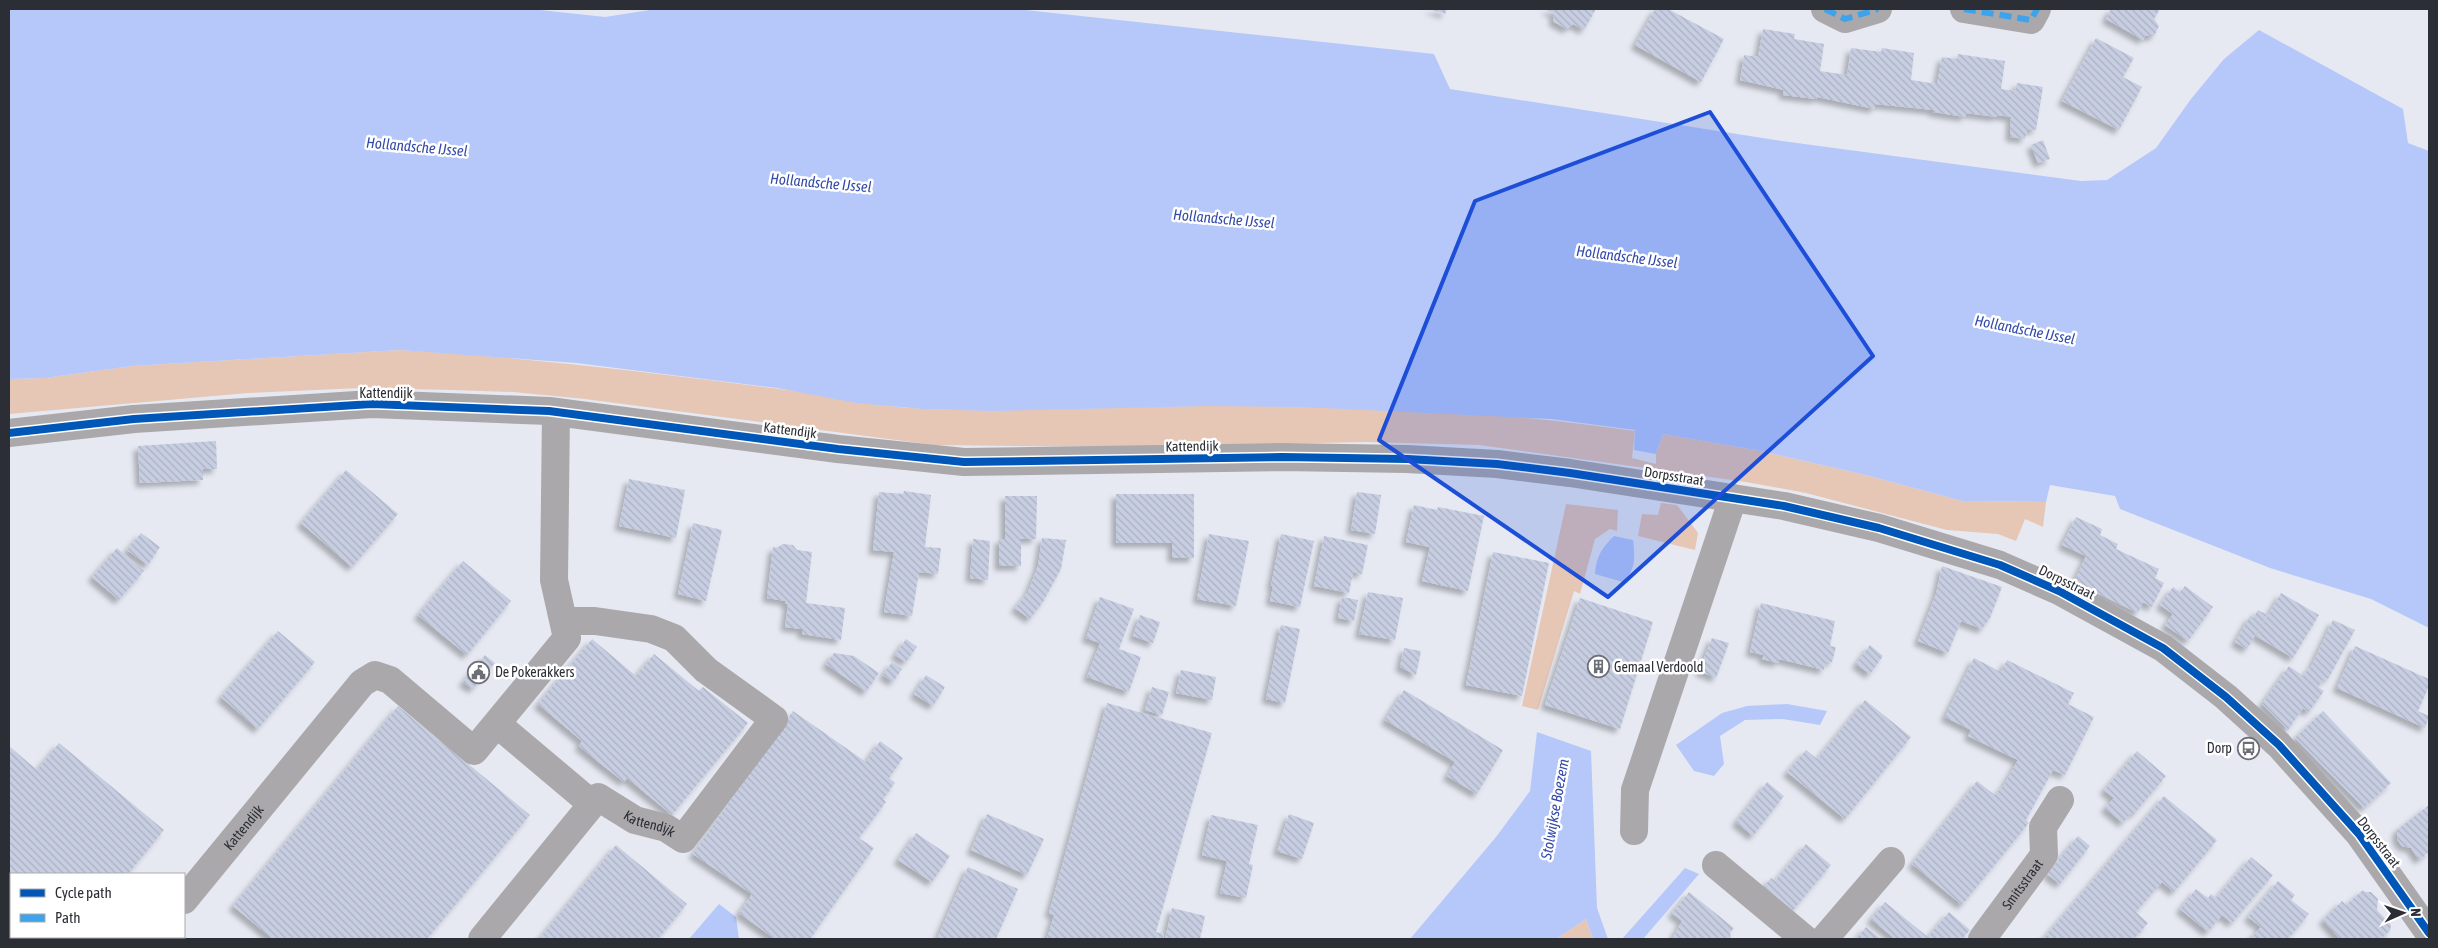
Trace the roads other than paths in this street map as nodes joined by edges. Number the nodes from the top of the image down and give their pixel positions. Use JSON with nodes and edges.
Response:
{"nodes":[{"id":1,"x":1825,"y":9,"type":"edge"},
{"id":2,"x":1878,"y":9,"type":"edge"},
{"id":3,"x":1964,"y":9,"type":"edge"},
{"id":4,"x":2037,"y":9,"type":"edge"},
{"id":5,"x":556,"y":412,"type":"junction"},
{"id":6,"x":9,"y":432,"type":"edge"},
{"id":7,"x":1570,"y":473,"type":"joint"},
{"id":8,"x":1733,"y":498,"type":"junction"},
{"id":9,"x":564,"y":621,"type":"junction"},
{"id":10,"x":496,"y":724,"type":"junction"},
{"id":11,"x":2060,"y":800,"type":"dead end"},
{"id":12,"x":592,"y":804,"type":"junction"},
{"id":13,"x":1634,"y":831,"type":"dead end"},
{"id":14,"x":1891,"y":861,"type":"dead end"},
{"id":15,"x":1716,"y":864,"type":"dead end"},
{"id":16,"x":185,"y":899,"type":"edge"},
{"id":17,"x":2429,"y":933,"type":"edge"},
{"id":18,"x":482,"y":939,"type":"edge"},
{"id":19,"x":1805,"y":939,"type":"edge"},
{"id":20,"x":1824,"y":939,"type":"edge"},
{"id":21,"x":1982,"y":939,"type":"edge"}],
"edges":[{"from":1,"to":2,"type":"street"},
{"from":3,"to":4,"type":"street"},
{"from":5,"to":6,"type":"street","name":"Kattendijk"},
{"from":5,"to":7,"type":"street","name":"Kattendijk"},
{"from":5,"to":9,"type":"street","name":"Kattendijk"},
{"from":7,"to":8,"type":"street","name":"Dorpsstraat"},
{"from":8,"to":13,"type":"street"},
{"from":8,"to":17,"type":"street","name":"Dorpsstraat"},
{"from":9,"to":10,"type":"street","name":"Kattendijk"},
{"from":9,"to":12,"type":"street","name":"Kattendijk"},
{"from":10,"to":12,"type":"street"},
{"from":10,"to":16,"type":"street","name":"Kattendijk"},
{"from":11,"to":21,"type":"street","name":"Smitsstraat"},
{"from":12,"to":18,"type":"street"},
{"from":14,"to":20,"type":"street"},
{"from":15,"to":19,"type":"street"}]}
